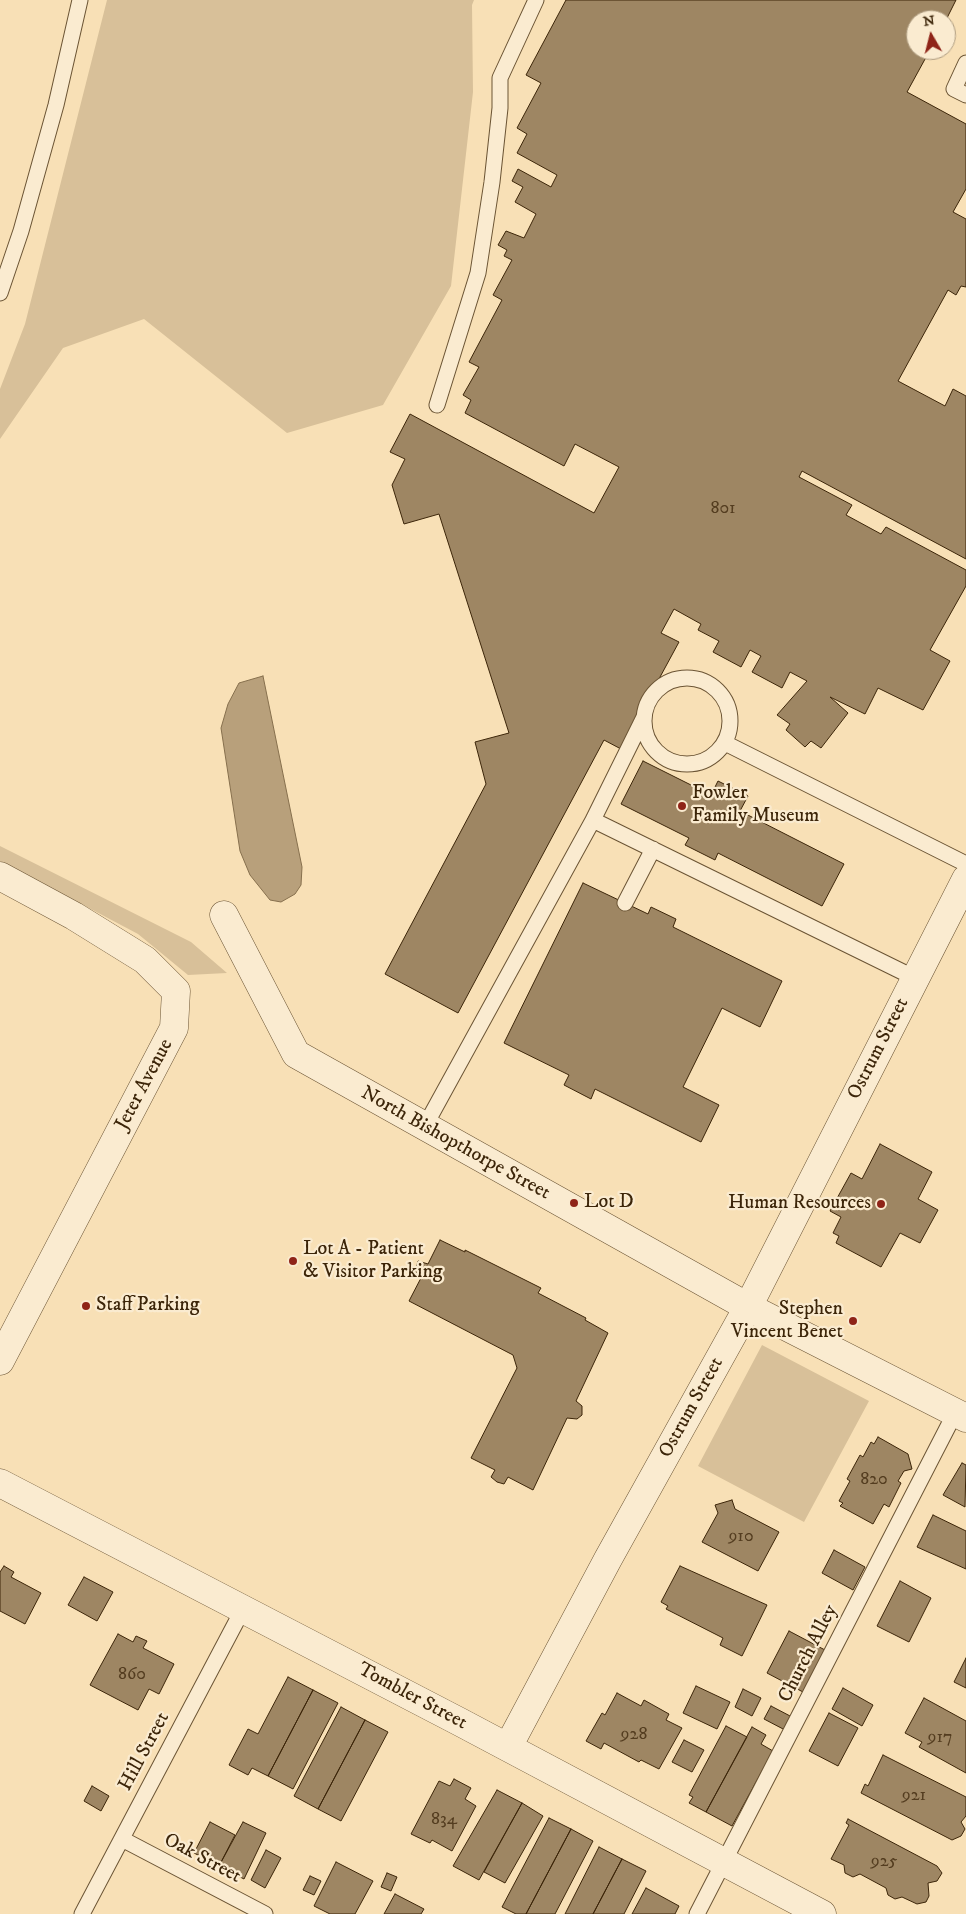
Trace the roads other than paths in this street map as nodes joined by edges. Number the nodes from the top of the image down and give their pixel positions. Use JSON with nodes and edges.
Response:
{"nodes":[{"id":1,"x":80,"y":0,"type":"edge"},
{"id":2,"x":536,"y":0,"type":"edge"},
{"id":3,"x":966,"y":63,"type":"edge"},
{"id":4,"x":966,"y":95,"type":"edge"},
{"id":5,"x":0,"y":293,"type":"edge"},
{"id":6,"x":437,"y":405,"type":"dead end"},
{"id":7,"x":644,"y":717,"type":"junction"},
{"id":8,"x":725,"y":743,"type":"junction"},
{"id":9,"x":593,"y":820,"type":"junction"},
{"id":10,"x":652,"y":849,"type":"junction"},
{"id":11,"x":966,"y":864,"type":"edge"},
{"id":12,"x":0,"y":876,"type":"edge"},
{"id":13,"x":966,"y":879,"type":"edge"},
{"id":14,"x":625,"y":903,"type":"dead end"},
{"id":15,"x":224,"y":915,"type":"dead end"},
{"id":16,"x":915,"y":978,"type":"junction"},
{"id":17,"x":424,"y":1126,"type":"junction"},
{"id":18,"x":748,"y":1307,"type":"junction"},
{"id":19,"x":0,"y":1361,"type":"edge"},
{"id":20,"x":961,"y":1416,"type":"edge"},
{"id":21,"x":0,"y":1483,"type":"edge"},
{"id":22,"x":243,"y":1609,"type":"junction"},
{"id":23,"x":508,"y":1748,"type":"junction"},
{"id":24,"x":122,"y":1839,"type":"junction"},
{"id":25,"x":724,"y":1862,"type":"junction"},
{"id":26,"x":82,"y":1914,"type":"edge"},
{"id":27,"x":265,"y":1914,"type":"edge"},
{"id":28,"x":697,"y":1914,"type":"edge"},
{"id":29,"x":822,"y":1914,"type":"edge"}],
"edges":[{"from":1,"to":5,"type":"lane"},
{"from":2,"to":6,"type":"lane"},
{"from":3,"to":4,"type":"lane"},
{"from":7,"to":8,"type":"lane"},
{"from":7,"to":8,"type":"lane"},
{"from":7,"to":9,"type":"lane"},
{"from":8,"to":11,"type":"lane"},
{"from":9,"to":10,"type":"lane"},
{"from":9,"to":17,"type":"lane"},
{"from":10,"to":14,"type":"lane"},
{"from":10,"to":16,"type":"lane"},
{"from":12,"to":19,"type":"street","name":"Jeter Avenue"},
{"from":13,"to":16,"type":"street","name":"Ostrum Street"},
{"from":15,"to":17,"type":"street","name":"North Bishopthorpe Street"},
{"from":16,"to":18,"type":"street","name":"Ostrum Street"},
{"from":17,"to":18,"type":"street","name":"North Bishopthorpe Street"},
{"from":18,"to":20,"type":"street","name":"North Bishopthorpe Street"},
{"from":18,"to":23,"type":"street","name":"Ostrum Street"},
{"from":20,"to":25,"type":"lane","name":"Church Alley"},
{"from":21,"to":22,"type":"street","name":"Tombler Street"},
{"from":22,"to":23,"type":"street","name":"Tombler Street"},
{"from":22,"to":24,"type":"lane","name":"Hill Street"},
{"from":23,"to":25,"type":"street","name":"Tombler Street"},
{"from":24,"to":26,"type":"lane","name":"Hill Street"},
{"from":24,"to":27,"type":"lane","name":"Oak Street"},
{"from":25,"to":28,"type":"lane","name":"Church Alley"},
{"from":25,"to":29,"type":"street","name":"Tombler Street"}]}
